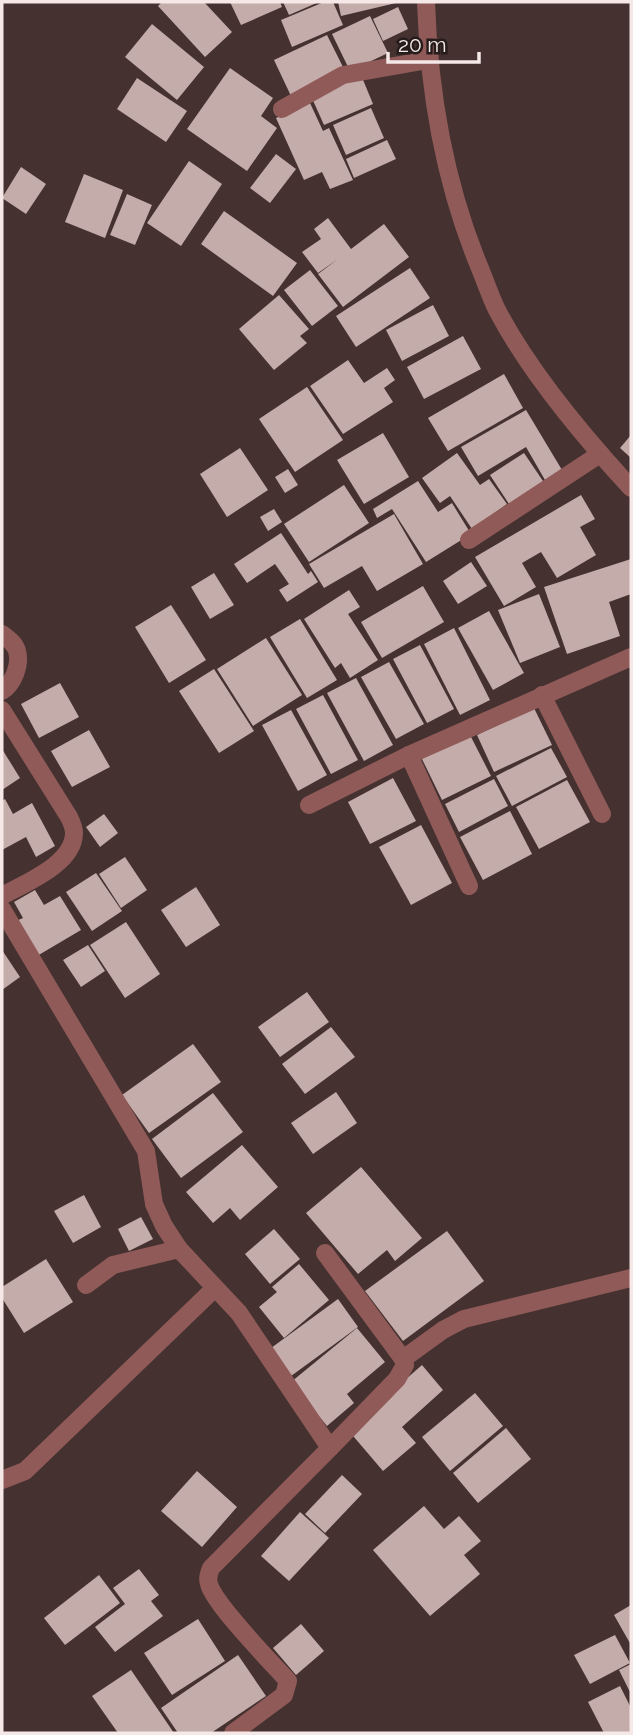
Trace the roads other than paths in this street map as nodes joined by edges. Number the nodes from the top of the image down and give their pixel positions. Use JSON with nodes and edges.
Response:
{"nodes":[{"id":1,"x":426,"y":2,"type":"edge"},
{"id":2,"x":428,"y":60,"type":"junction"},
{"id":3,"x":282,"y":109,"type":"dead end"},
{"id":4,"x":600,"y":454,"type":"junction"},
{"id":5,"x":631,"y":488,"type":"edge"},
{"id":6,"x":469,"y":540,"type":"dead end"},
{"id":7,"x":2,"y":634,"type":"edge"},
{"id":8,"x":631,"y":657,"type":"edge"},
{"id":9,"x":2,"y":691,"type":"edge"},
{"id":10,"x":542,"y":695,"type":"junction"},
{"id":11,"x":2,"y":710,"type":"edge"},
{"id":12,"x":409,"y":755,"type":"junction"},
{"id":13,"x":309,"y":805,"type":"dead end"},
{"id":14,"x":602,"y":814,"type":"dead end"},
{"id":15,"x":470,"y":886,"type":"dead end"},
{"id":16,"x":2,"y":896,"type":"edge"},
{"id":17,"x":2,"y":909,"type":"edge"},
{"id":18,"x":179,"y":1249,"type":"junction"},
{"id":19,"x":324,"y":1253,"type":"dead end"},
{"id":20,"x":631,"y":1278,"type":"edge"},
{"id":21,"x":86,"y":1285,"type":"dead end"},
{"id":22,"x":215,"y":1288,"type":"junction"},
{"id":23,"x":403,"y":1359,"type":"junction"},
{"id":24,"x":330,"y":1448,"type":"junction"},
{"id":25,"x":2,"y":1480,"type":"edge"},
{"id":26,"x":233,"y":1733,"type":"edge"}],
"edges":[{"from":1,"to":2,"type":"street"},
{"from":2,"to":3,"type":"street"},
{"from":2,"to":4,"type":"street"},
{"from":4,"to":5,"type":"street"},
{"from":4,"to":6,"type":"street"},
{"from":7,"to":9,"type":"street"},
{"from":8,"to":10,"type":"street"},
{"from":10,"to":12,"type":"street"},
{"from":10,"to":14,"type":"street"},
{"from":11,"to":16,"type":"street"},
{"from":12,"to":13,"type":"street"},
{"from":12,"to":15,"type":"street"},
{"from":17,"to":18,"type":"street"},
{"from":18,"to":21,"type":"street"},
{"from":18,"to":22,"type":"street"},
{"from":19,"to":23,"type":"street"},
{"from":20,"to":23,"type":"street"},
{"from":22,"to":24,"type":"street"},
{"from":22,"to":25,"type":"street"},
{"from":23,"to":24,"type":"street"},
{"from":24,"to":26,"type":"street"}]}
